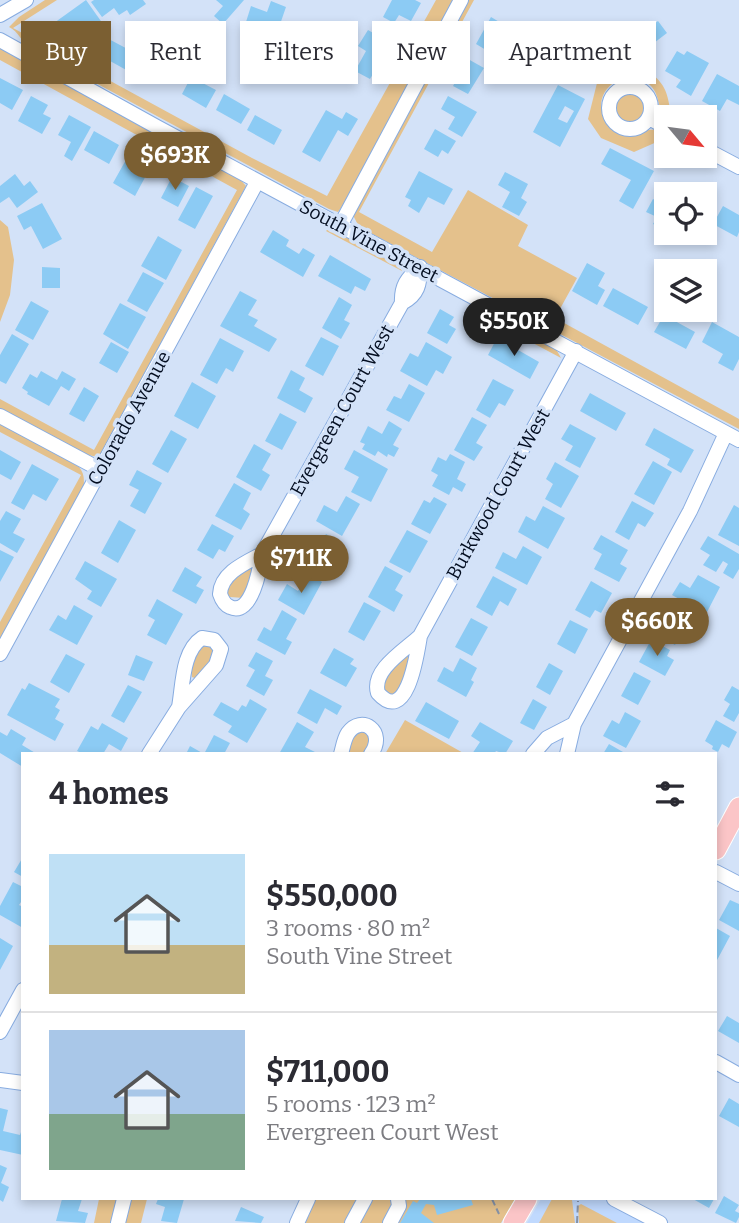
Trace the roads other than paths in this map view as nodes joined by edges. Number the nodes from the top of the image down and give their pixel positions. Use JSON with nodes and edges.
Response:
{"nodes":[{"id":1,"x":26,"y":0,"type":"edge"},
{"id":2,"x":461,"y":0,"type":"edge"},
{"id":3,"x":0,"y":15,"type":"edge"},
{"id":4,"x":0,"y":40,"type":"edge"},
{"id":5,"x":649,"y":118,"type":"dead end"},
{"id":6,"x":654,"y":121,"type":"edge"},
{"id":7,"x":718,"y":156,"type":"edge"},
{"id":8,"x":739,"y":167,"type":"edge"},
{"id":9,"x":257,"y":182,"type":"junction"},
{"id":10,"x":341,"y":224,"type":"junction"},
{"id":11,"x":420,"y":268,"type":"junction"},
{"id":12,"x":576,"y":351,"type":"junction"},
{"id":13,"x":0,"y":416,"type":"edge"},
{"id":14,"x":733,"y":436,"type":"edge"},
{"id":15,"x":101,"y":470,"type":"junction"},
{"id":16,"x":262,"y":554,"type":"dead end"},
{"id":17,"x":420,"y":636,"type":"dead end"},
{"id":18,"x":0,"y":654,"type":"edge"},
{"id":19,"x":179,"y":707,"type":"dead end"},
{"id":20,"x":574,"y":724,"type":"junction"},
{"id":21,"x":150,"y":752,"type":"edge"},
{"id":22,"x":342,"y":752,"type":"edge"},
{"id":23,"x":372,"y":752,"type":"edge"},
{"id":24,"x":535,"y":752,"type":"edge"},
{"id":25,"x":567,"y":752,"type":"edge"},
{"id":26,"x":739,"y":807,"type":"edge"},
{"id":27,"x":717,"y":848,"type":"edge"},
{"id":28,"x":717,"y":873,"type":"edge"},
{"id":29,"x":739,"y":884,"type":"edge"},
{"id":30,"x":21,"y":994,"type":"edge"},
{"id":31,"x":0,"y":1032,"type":"edge"},
{"id":32,"x":717,"y":1063,"type":"edge"},
{"id":33,"x":739,"y":1075,"type":"edge"},
{"id":34,"x":0,"y":1080,"type":"edge"},
{"id":35,"x":21,"y":1083,"type":"edge"},
{"id":36,"x":124,"y":1200,"type":"edge"},
{"id":37,"x":308,"y":1200,"type":"edge"},
{"id":38,"x":364,"y":1200,"type":"edge"},
{"id":39,"x":398,"y":1200,"type":"edge"},
{"id":40,"x":526,"y":1200,"type":"edge"},
{"id":41,"x":616,"y":1200,"type":"edge"},
{"id":42,"x":508,"y":1222,"type":"edge"},
{"id":43,"x":118,"y":1223,"type":"edge"},
{"id":44,"x":297,"y":1223,"type":"edge"},
{"id":45,"x":352,"y":1223,"type":"edge"},
{"id":46,"x":390,"y":1223,"type":"edge"},
{"id":47,"x":660,"y":1223,"type":"edge"}],
"edges":[{"from":1,"to":3,"type":"street"},
{"from":2,"to":10,"type":"street"},
{"from":4,"to":9,"type":"street","name":"South Vine Street"},
{"from":5,"to":6,"type":"street"},
{"from":7,"to":8,"type":"street"},
{"from":9,"to":10,"type":"street","name":"South Vine Street"},
{"from":9,"to":15,"type":"street","name":"Colorado Avenue"},
{"from":10,"to":11,"type":"street","name":"South Vine Street"},
{"from":11,"to":12,"type":"street","name":"South Vine Street"},
{"from":11,"to":16,"type":"street","name":"Evergreen Court West"},
{"from":12,"to":14,"type":"street","name":"South Vine Street"},
{"from":12,"to":17,"type":"street","name":"Burkwood Court West"},
{"from":13,"to":15,"type":"street"},
{"from":14,"to":20,"type":"street"},
{"from":15,"to":18,"type":"street","name":"Colorado Avenue"},
{"from":19,"to":21,"type":"street"},
{"from":20,"to":24,"type":"street"},
{"from":20,"to":25,"type":"street"},
{"from":22,"to":23,"type":"street"},
{"from":26,"to":27,"type":"main road"},
{"from":28,"to":29,"type":"street"},
{"from":30,"to":31,"type":"street"},
{"from":32,"to":33,"type":"street"},
{"from":34,"to":35,"type":"street"},
{"from":36,"to":43,"type":"street"},
{"from":37,"to":44,"type":"street"},
{"from":38,"to":45,"type":"street"},
{"from":39,"to":46,"type":"street"},
{"from":40,"to":42,"type":"main road"},
{"from":41,"to":47,"type":"street"}]}
